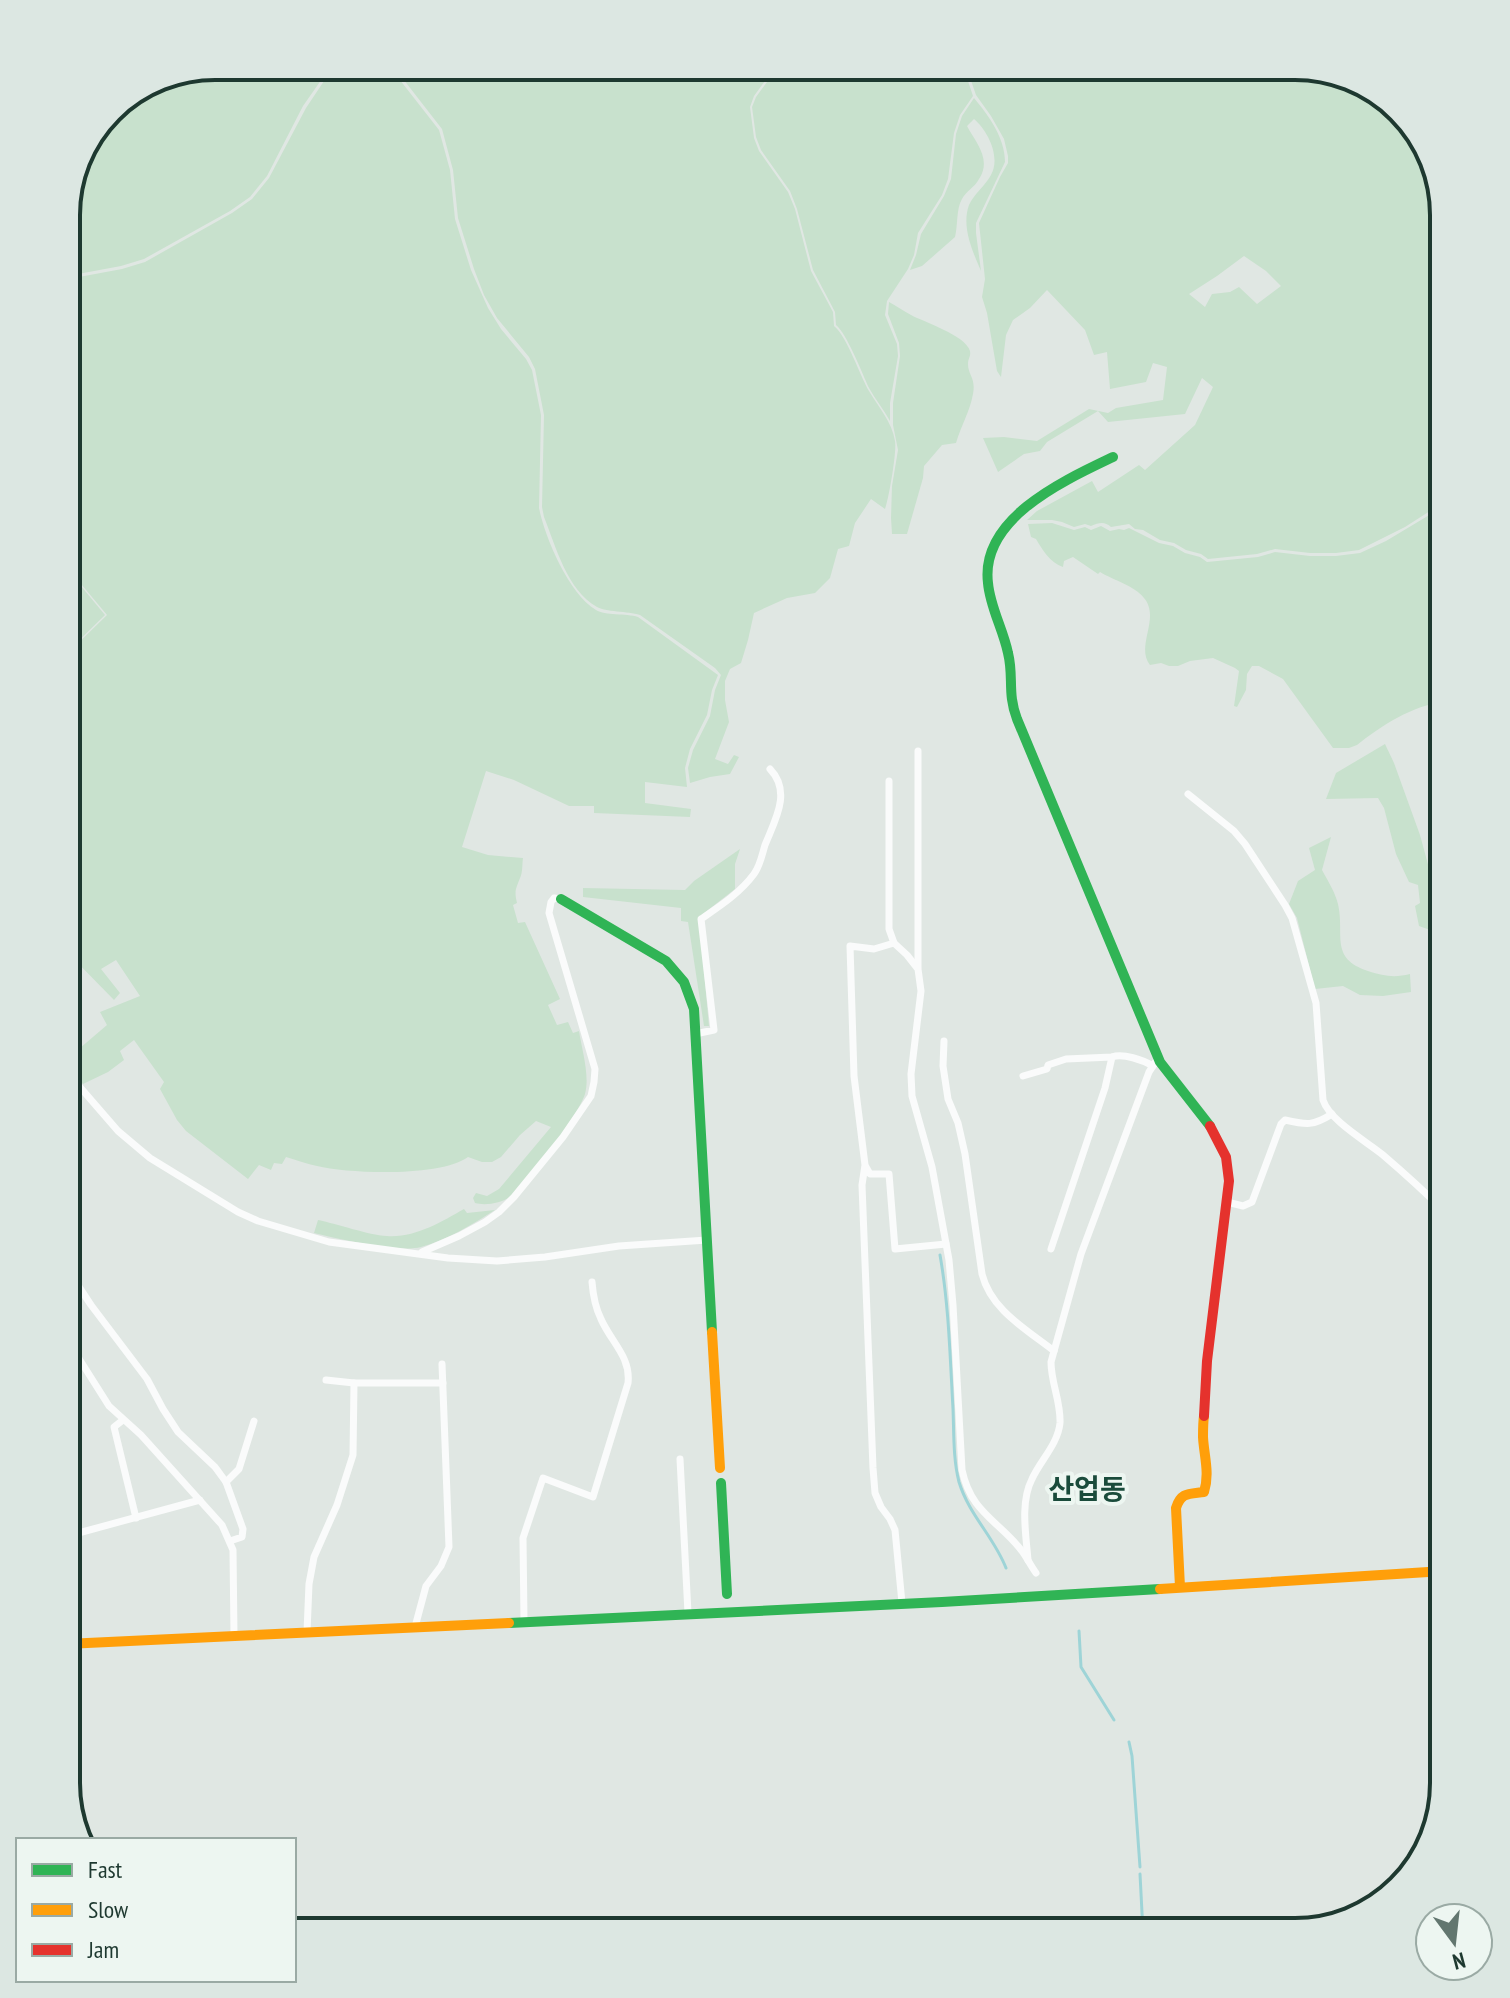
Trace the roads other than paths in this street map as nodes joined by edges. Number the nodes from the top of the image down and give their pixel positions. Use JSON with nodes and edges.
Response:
{"nodes":[{"id":1,"x":1113,"y":457,"type":"dead end"},
{"id":2,"x":918,"y":751,"type":"dead end"},
{"id":3,"x":770,"y":769,"type":"dead end"},
{"id":4,"x":889,"y":781,"type":"dead end"},
{"id":5,"x":1188,"y":794,"type":"dead end"},
{"id":6,"x":561,"y":899,"type":"joint"},
{"id":7,"x":894,"y":943,"type":"junction"},
{"id":8,"x":918,"y":969,"type":"junction"},
{"id":9,"x":695,"y":1034,"type":"junction"},
{"id":10,"x":944,"y":1041,"type":"dead end"},
{"id":11,"x":1112,"y":1057,"type":"junction"},
{"id":12,"x":1156,"y":1062,"type":"junction"},
{"id":13,"x":1023,"y":1076,"type":"dead end"},
{"id":14,"x":80,"y":1088,"type":"edge"},
{"id":15,"x":1332,"y":1114,"type":"junction"},
{"id":16,"x":865,"y":1165,"type":"junction"},
{"id":17,"x":1430,"y":1198,"type":"edge"},
{"id":18,"x":1227,"y":1202,"type":"junction"},
{"id":19,"x":707,"y":1240,"type":"junction"},
{"id":20,"x":946,"y":1244,"type":"junction"},
{"id":21,"x":1051,"y":1249,"type":"dead end"},
{"id":22,"x":420,"y":1253,"type":"junction"},
{"id":23,"x":592,"y":1282,"type":"dead end"},
{"id":24,"x":80,"y":1288,"type":"edge"},
{"id":25,"x":1054,"y":1351,"type":"junction"},
{"id":26,"x":80,"y":1361,"type":"edge"},
{"id":27,"x":442,"y":1364,"type":"dead end"},
{"id":28,"x":326,"y":1380,"type":"dead end"},
{"id":29,"x":354,"y":1383,"type":"junction"},
{"id":30,"x":443,"y":1383,"type":"junction"},
{"id":31,"x":123,"y":1420,"type":"junction"},
{"id":32,"x":254,"y":1421,"type":"dead end"},
{"id":33,"x":680,"y":1459,"type":"dead end"},
{"id":34,"x":720,"y":1468,"type":"dead end"},
{"id":35,"x":226,"y":1482,"type":"junction"},
{"id":36,"x":721,"y":1483,"type":"dead end"},
{"id":37,"x":200,"y":1500,"type":"junction"},
{"id":38,"x":136,"y":1518,"type":"junction"},
{"id":39,"x":80,"y":1533,"type":"edge"},
{"id":40,"x":230,"y":1541,"type":"junction"},
{"id":41,"x":1028,"y":1560,"type":"junction"},
{"id":42,"x":1430,"y":1572,"type":"edge"},
{"id":43,"x":1036,"y":1573,"type":"dead end"},
{"id":44,"x":1180,"y":1587,"type":"junction"},
{"id":45,"x":727,"y":1594,"type":"dead end"},
{"id":46,"x":902,"y":1603,"type":"junction"},
{"id":47,"x":688,"y":1613,"type":"junction"},
{"id":48,"x":524,"y":1621,"type":"junction"},
{"id":49,"x":415,"y":1627,"type":"junction"},
{"id":50,"x":307,"y":1632,"type":"junction"},
{"id":51,"x":234,"y":1636,"type":"junction"},
{"id":52,"x":80,"y":1643,"type":"edge"}],
"edges":[{"from":1,"to":12,"type":"street"},
{"from":2,"to":8,"type":"street"},
{"from":3,"to":9,"type":"street"},
{"from":4,"to":7,"type":"street"},
{"from":5,"to":15,"type":"street"},
{"from":6,"to":9,"type":"street"},
{"from":6,"to":22,"type":"street"},
{"from":7,"to":8,"type":"street"},
{"from":7,"to":16,"type":"street"},
{"from":8,"to":20,"type":"street"},
{"from":9,"to":19,"type":"street"},
{"from":10,"to":25,"type":"street"},
{"from":11,"to":12,"type":"street"},
{"from":11,"to":13,"type":"street"},
{"from":11,"to":21,"type":"street"},
{"from":12,"to":18,"type":"street"},
{"from":12,"to":25,"type":"street"},
{"from":14,"to":22,"type":"street"},
{"from":15,"to":17,"type":"street"},
{"from":15,"to":18,"type":"street"},
{"from":16,"to":20,"type":"street"},
{"from":16,"to":46,"type":"street"},
{"from":18,"to":44,"type":"street"},
{"from":19,"to":22,"type":"street"},
{"from":19,"to":34,"type":"street"},
{"from":20,"to":41,"type":"street"},
{"from":23,"to":48,"type":"street"},
{"from":24,"to":35,"type":"street"},
{"from":25,"to":41,"type":"street"},
{"from":26,"to":31,"type":"street"},
{"from":27,"to":30,"type":"street"},
{"from":28,"to":29,"type":"street"},
{"from":29,"to":30,"type":"street"},
{"from":29,"to":50,"type":"street"},
{"from":30,"to":49,"type":"street"},
{"from":31,"to":37,"type":"street"},
{"from":31,"to":38,"type":"street"},
{"from":32,"to":35,"type":"street"},
{"from":33,"to":47,"type":"street"},
{"from":35,"to":40,"type":"street"},
{"from":36,"to":45,"type":"street"},
{"from":37,"to":38,"type":"street"},
{"from":37,"to":40,"type":"street"},
{"from":38,"to":39,"type":"street"},
{"from":40,"to":51,"type":"street"},
{"from":41,"to":43,"type":"street"},
{"from":42,"to":44,"type":"street"},
{"from":44,"to":46,"type":"street"},
{"from":46,"to":47,"type":"street"},
{"from":47,"to":48,"type":"street"},
{"from":48,"to":49,"type":"street"},
{"from":49,"to":50,"type":"street"},
{"from":50,"to":51,"type":"street"},
{"from":51,"to":52,"type":"street"}]}
